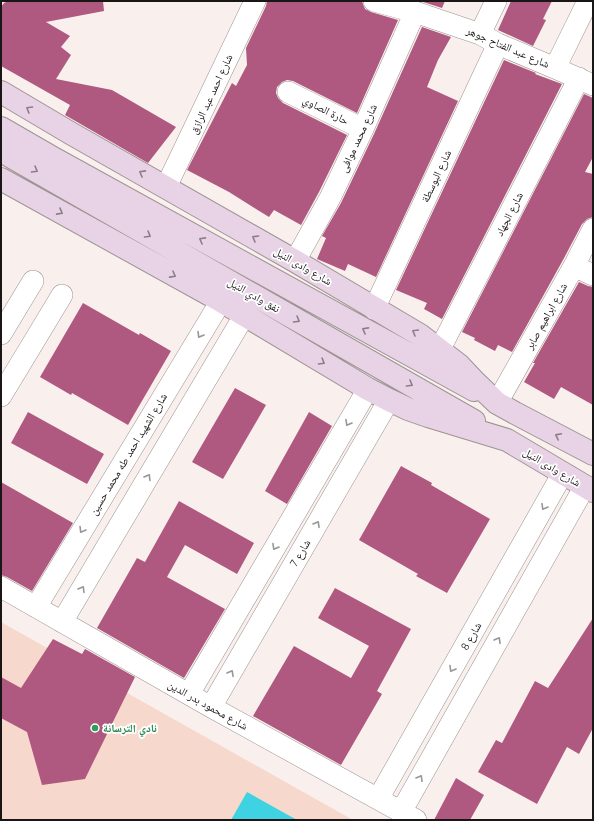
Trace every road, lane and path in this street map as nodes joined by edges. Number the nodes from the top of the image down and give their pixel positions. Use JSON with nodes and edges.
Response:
{"nodes":[{"id":1,"x":255,"y":1,"type":"edge"},
{"id":2,"x":496,"y":1,"type":"edge"},
{"id":3,"x":588,"y":1,"type":"edge"},
{"id":4,"x":381,"y":2,"type":"edge"},
{"id":5,"x":415,"y":12,"type":"junction"},
{"id":6,"x":489,"y":39,"type":"junction"},
{"id":7,"x":555,"y":68,"type":"junction"},
{"id":8,"x":586,"y":81,"type":"edge"},
{"id":9,"x":1,"y":92,"type":"edge"},
{"id":10,"x":288,"y":92,"type":"dead end"},
{"id":11,"x":1,"y":128,"type":"edge"},
{"id":12,"x":364,"y":129,"type":"junction"},
{"id":13,"x":1,"y":151,"type":"edge"},
{"id":14,"x":1,"y":179,"type":"edge"},
{"id":15,"x":166,"y":187,"type":"junction"},
{"id":16,"x":593,"y":229,"type":"edge"},
{"id":17,"x":295,"y":261,"type":"junction"},
{"id":18,"x":574,"y":266,"type":"junction"},
{"id":19,"x":593,"y":275,"type":"edge"},
{"id":20,"x":33,"y":281,"type":"dead end"},
{"id":21,"x":62,"y":295,"type":"dead end"},
{"id":22,"x":221,"y":301,"type":"junction"},
{"id":23,"x":374,"y":308,"type":"junction"},
{"id":24,"x":244,"y":316,"type":"junction"},
{"id":25,"x":1,"y":334,"type":"edge"},
{"id":26,"x":440,"y":349,"type":"junction"},
{"id":27,"x":368,"y":389,"type":"junction"},
{"id":28,"x":1,"y":396,"type":"edge"},
{"id":29,"x":389,"y":400,"type":"junction"},
{"id":30,"x":497,"y":403,"type":"junction"},
{"id":31,"x":507,"y":440,"type":"junction"},
{"id":32,"x":591,"y":449,"type":"edge"},
{"id":33,"x":563,"y":473,"type":"junction"},
{"id":34,"x":589,"y":488,"type":"edge"},
{"id":35,"x":1,"y":587,"type":"edge"},
{"id":36,"x":36,"y":607,"type":"junction"},
{"id":37,"x":62,"y":622,"type":"junction"},
{"id":38,"x":189,"y":694,"type":"junction"},
{"id":39,"x":211,"y":707,"type":"junction"},
{"id":40,"x":378,"y":799,"type":"junction"},
{"id":41,"x":409,"y":816,"type":"edge"}],
"edges":[{"from":1,"to":15,"type":"street","name":"شارع احمد عبد الرازق"},
{"from":2,"to":6,"type":"street","name":"شارع البوسطة"},
{"from":3,"to":7,"type":"street"},
{"from":4,"to":5,"type":"street","name":"شارع عبد الفتاح جوهر"},
{"from":5,"to":6,"type":"street","name":"شارع عبد الفتاح جوهر"},
{"from":5,"to":12,"type":"street","name":"شارع محمد موافى"},
{"from":6,"to":7,"type":"street","name":"شارع عبد الفتاح جوهر"},
{"from":6,"to":23,"type":"street","name":"شارع البوسطة"},
{"from":7,"to":8,"type":"street","name":"شارع عبد الفتاح جوهر"},
{"from":8,"to":26,"type":"street","name":"شارع الجهاد"},
{"from":15,"to":9,"type":"main road","name":"شارع وادى النيل","one_way":true},
{"from":10,"to":12,"type":"street","name":"حارة الصاوي"},
{"from":30,"to":11,"type":"main road","name":"نفق وادي النيل","one_way":true},
{"from":12,"to":17,"type":"street","name":"شارع محمد موافى"},
{"from":13,"to":31,"type":"main road","name":"نفق وادي النيل","one_way":true},
{"from":14,"to":22,"type":"main road","name":"شارع وادى النيل","one_way":true},
{"from":17,"to":15,"type":"main road","name":"شارع وادى النيل","one_way":true},
{"from":16,"to":18,"type":"street","name":"شارع ابراهيم صابر"},
{"from":17,"to":23,"type":"main road","name":"شارع وادى النيل"},
{"from":18,"to":19,"type":"street"},
{"from":18,"to":30,"type":"street","name":"شارع ابراهيم صابر"},
{"from":20,"to":25,"type":"street"},
{"from":21,"to":28,"type":"street"},
{"from":22,"to":24,"type":"main road","name":"شارع وادى النيل"},
{"from":22,"to":36,"type":"street","name":"شارع الشهيد احمد طه محمد حسين","one_way":true},
{"from":26,"to":23,"type":"main road","name":"شارع وادى النيل","one_way":true},
{"from":24,"to":27,"type":"main road","name":"شارع وادى النيل","one_way":true},
{"from":37,"to":24,"type":"street","one_way":true},
{"from":26,"to":30,"type":"main road","name":"شارع وادى النيل"},
{"from":27,"to":29,"type":"main road","name":"شارع وادى النيل"},
{"from":27,"to":38,"type":"street","one_way":true},
{"from":29,"to":31,"type":"main road","name":"شارع وادى النيل"},
{"from":39,"to":29,"type":"street","name":"شارع 7","one_way":true},
{"from":32,"to":30,"type":"main road","name":"شارع وادى النيل","one_way":true},
{"from":31,"to":33,"type":"main road","name":"شارع وادى النيل"},
{"from":33,"to":34,"type":"main road","name":"شارع وادى النيل"},
{"from":33,"to":40,"type":"street","name":"شارع 8","one_way":true},
{"from":41,"to":34,"type":"street","one_way":true},
{"from":35,"to":36,"type":"street","name":"شارع محمود بدر الدين"},
{"from":36,"to":37,"type":"street","name":"شارع محمود بدر الدين"},
{"from":37,"to":38,"type":"street","name":"شارع محمود بدر الدين"},
{"from":38,"to":39,"type":"street","name":"شارع محمود بدر الدين"},
{"from":39,"to":40,"type":"street","name":"شارع محمود بدر الدين"},
{"from":40,"to":41,"type":"street","name":"شارع محمود بدر الدين"}]}
